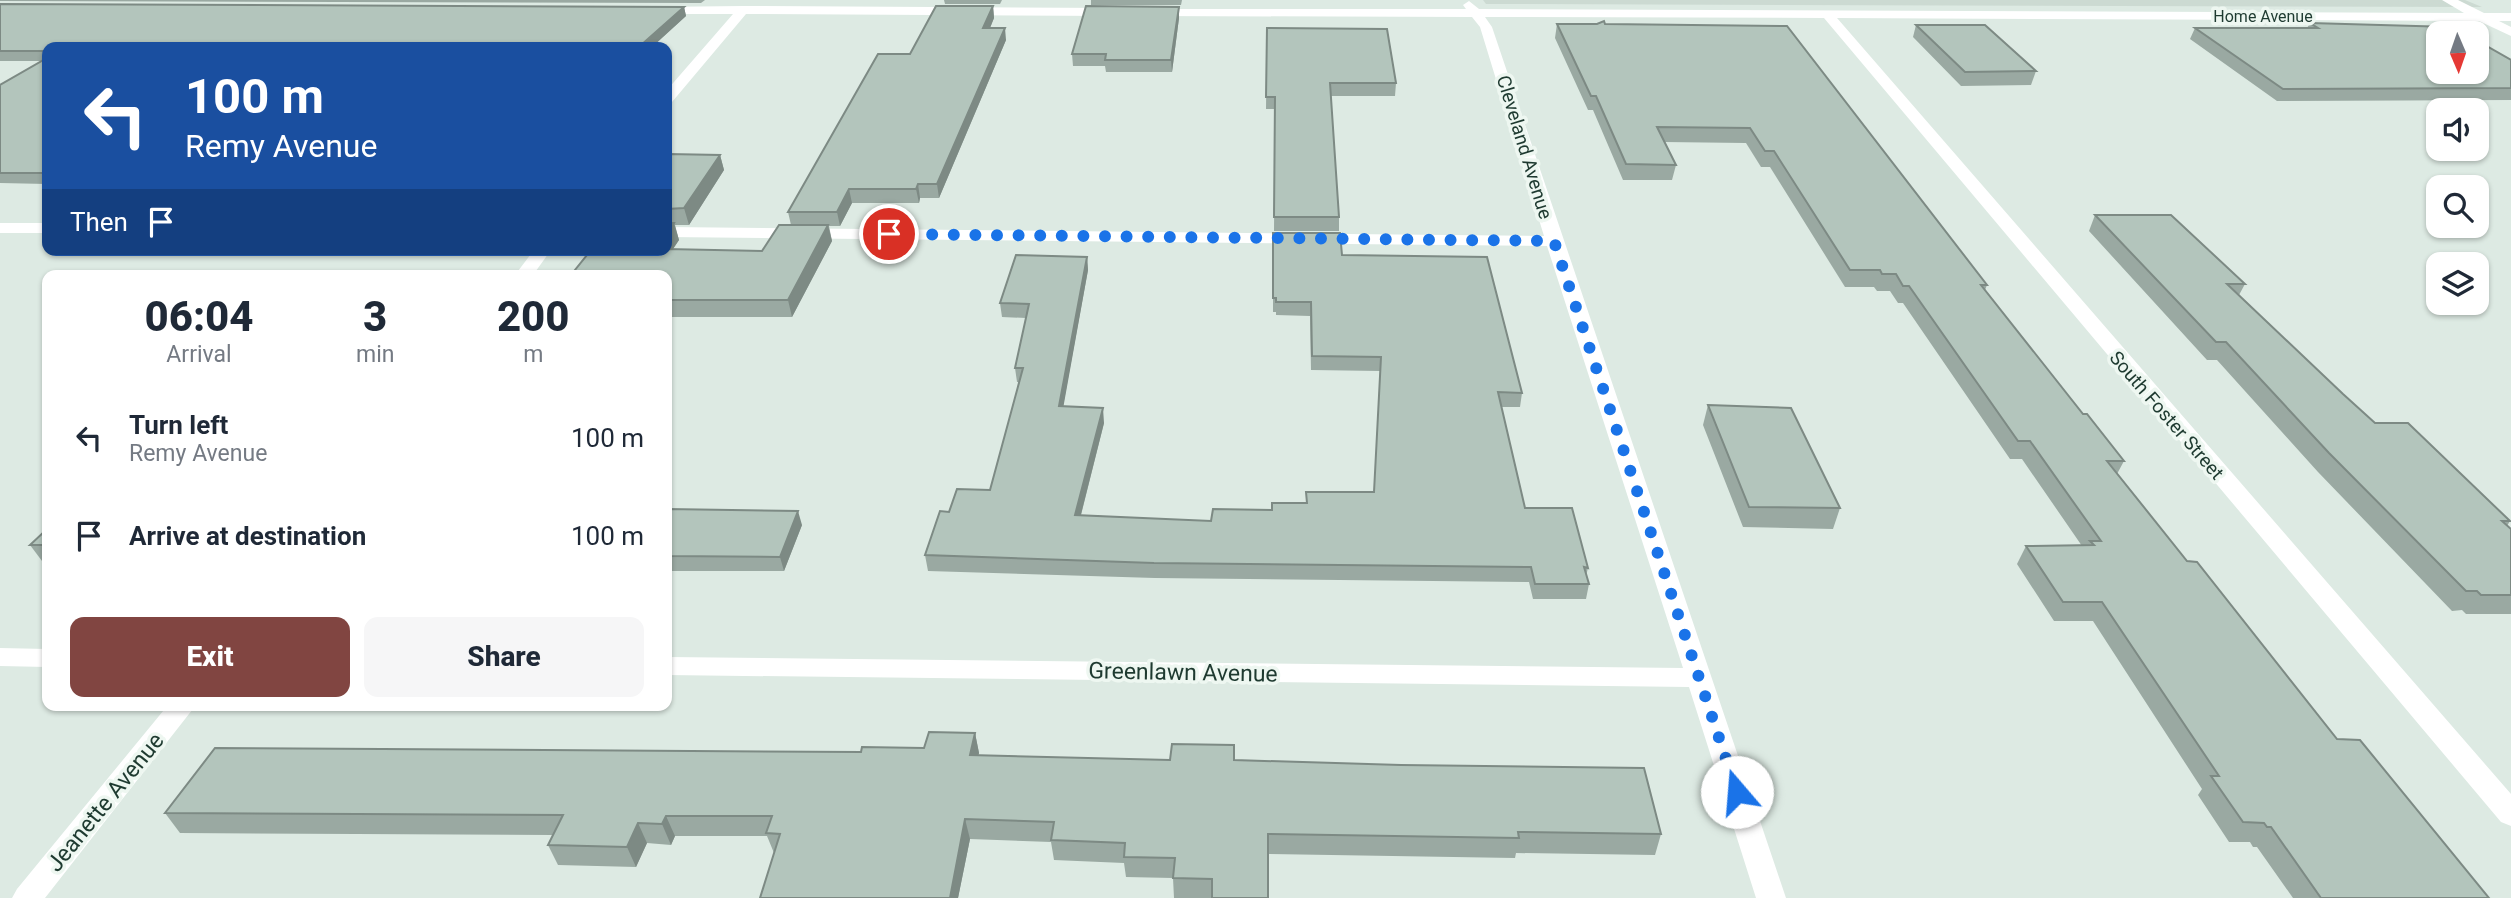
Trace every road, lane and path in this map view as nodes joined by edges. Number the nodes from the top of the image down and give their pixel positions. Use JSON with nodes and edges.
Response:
{"nodes":[{"id":1,"x":2448,"y":0,"type":"edge"},
{"id":2,"x":1471,"y":6,"type":"edge"},
{"id":3,"x":647,"y":10,"type":"edge"},
{"id":4,"x":743,"y":10,"type":"junction"},
{"id":5,"x":1826,"y":13,"type":"junction"},
{"id":6,"x":2483,"y":17,"type":"junction"},
{"id":7,"x":2511,"y":17,"type":"edge"},
{"id":8,"x":2511,"y":32,"type":"edge"},
{"id":9,"x":672,"y":93,"type":"edge"},
{"id":10,"x":0,"y":228,"type":"edge"},
{"id":11,"x":42,"y":228,"type":"edge"},
{"id":12,"x":672,"y":232,"type":"edge"},
{"id":13,"x":1554,"y":241,"type":"junction"},
{"id":14,"x":538,"y":256,"type":"edge"},
{"id":15,"x":528,"y":270,"type":"edge"},
{"id":16,"x":0,"y":657,"type":"edge"},
{"id":17,"x":42,"y":658,"type":"edge"},
{"id":18,"x":672,"y":666,"type":"edge"},
{"id":19,"x":1699,"y":678,"type":"junction"},
{"id":20,"x":178,"y":711,"type":"edge"},
{"id":21,"x":2511,"y":814,"type":"edge"},
{"id":22,"x":27,"y":898,"type":"edge"},
{"id":23,"x":1771,"y":898,"type":"edge"}],
"edges":[{"from":1,"to":6,"type":"street"},
{"from":2,"to":4,"type":"street","name":"Home Avenue"},
{"from":2,"to":5,"type":"street","name":"Home Avenue"},
{"from":2,"to":13,"type":"street","name":"Cleveland Avenue"},
{"from":3,"to":4,"type":"street","name":"Home Avenue"},
{"from":4,"to":9,"type":"street"},
{"from":5,"to":6,"type":"street","name":"Home Avenue"},
{"from":5,"to":21,"type":"street","name":"South Foster Street"},
{"from":6,"to":7,"type":"street","name":"Home Avenue"},
{"from":6,"to":8,"type":"street"},
{"from":10,"to":11,"type":"street"},
{"from":12,"to":13,"type":"street"},
{"from":13,"to":19,"type":"street","name":"Cleveland Avenue"},
{"from":14,"to":15,"type":"street"},
{"from":16,"to":17,"type":"street"},
{"from":18,"to":19,"type":"street","name":"Greenlawn Avenue"},
{"from":19,"to":23,"type":"street","name":"Cleveland Avenue"},
{"from":20,"to":22,"type":"street","name":"Jeanette Avenue"}]}
